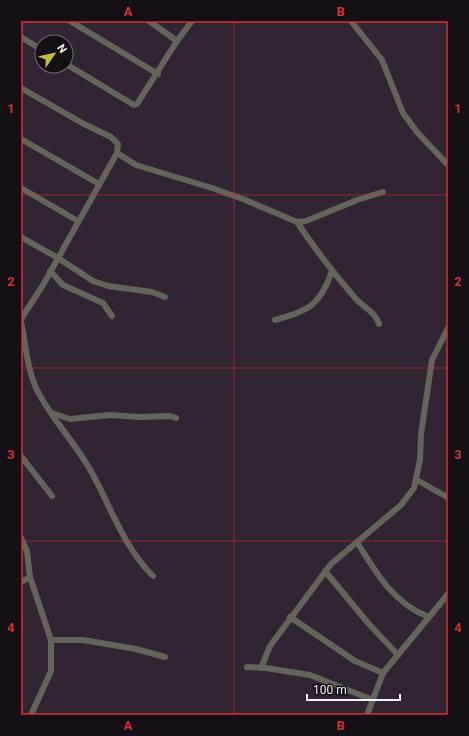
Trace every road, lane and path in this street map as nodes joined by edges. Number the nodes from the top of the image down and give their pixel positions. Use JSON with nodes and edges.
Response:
{"nodes":[{"id":1,"x":70,"y":21,"type":"edge"},
{"id":2,"x":149,"y":21,"type":"edge"},
{"id":3,"x":192,"y":21,"type":"edge"},
{"id":4,"x":352,"y":21,"type":"edge"},
{"id":5,"x":21,"y":37,"type":"edge"},
{"id":6,"x":177,"y":41,"type":"junction"},
{"id":7,"x":34,"y":45,"type":"edge"},
{"id":8,"x":74,"y":69,"type":"edge"},
{"id":9,"x":158,"y":74,"type":"junction"},
{"id":10,"x":21,"y":88,"type":"edge"},
{"id":11,"x":21,"y":140,"type":"edge"},
{"id":12,"x":117,"y":153,"type":"junction"},
{"id":13,"x":448,"y":165,"type":"edge"},
{"id":14,"x":99,"y":184,"type":"junction"},
{"id":15,"x":21,"y":188,"type":"edge"},
{"id":16,"x":384,"y":192,"type":"dead end"},
{"id":17,"x":78,"y":221,"type":"junction"},
{"id":18,"x":297,"y":222,"type":"junction"},
{"id":19,"x":21,"y":237,"type":"edge"},
{"id":20,"x":58,"y":258,"type":"junction"},
{"id":21,"x":50,"y":271,"type":"junction"},
{"id":22,"x":332,"y":271,"type":"junction"},
{"id":23,"x":165,"y":298,"type":"dead end"},
{"id":24,"x":112,"y":316,"type":"dead end"},
{"id":25,"x":21,"y":319,"type":"edge"},
{"id":26,"x":275,"y":320,"type":"dead end"},
{"id":27,"x":21,"y":322,"type":"edge"},
{"id":28,"x":379,"y":324,"type":"dead end"},
{"id":29,"x":448,"y":328,"type":"edge"},
{"id":30,"x":52,"y":413,"type":"junction"},
{"id":31,"x":176,"y":418,"type":"dead end"},
{"id":32,"x":21,"y":456,"type":"edge"},
{"id":33,"x":416,"y":480,"type":"junction"},
{"id":34,"x":52,"y":496,"type":"dead end"},
{"id":35,"x":447,"y":497,"type":"dead end"},
{"id":36,"x":21,"y":538,"type":"edge"},
{"id":37,"x":356,"y":542,"type":"junction"},
{"id":38,"x":325,"y":571,"type":"junction"},
{"id":39,"x":153,"y":576,"type":"dead end"},
{"id":40,"x":30,"y":577,"type":"junction"},
{"id":41,"x":21,"y":582,"type":"edge"},
{"id":42,"x":448,"y":594,"type":"edge"},
{"id":43,"x":290,"y":617,"type":"junction"},
{"id":44,"x":429,"y":617,"type":"junction"},
{"id":45,"x":52,"y":640,"type":"junction"},
{"id":46,"x":398,"y":655,"type":"junction"},
{"id":47,"x":165,"y":657,"type":"dead end"},
{"id":48,"x":247,"y":667,"type":"dead end"},
{"id":49,"x":262,"y":668,"type":"junction"},
{"id":50,"x":383,"y":673,"type":"junction"},
{"id":51,"x":372,"y":700,"type":"junction"},
{"id":52,"x":31,"y":715,"type":"edge"},
{"id":53,"x":367,"y":715,"type":"edge"}],
"edges":[{"from":1,"to":9,"type":"street"},
{"from":2,"to":6,"type":"street"},
{"from":3,"to":6,"type":"street"},
{"from":4,"to":13,"type":"street"},
{"from":5,"to":7,"type":"street"},
{"from":6,"to":9,"type":"street"},
{"from":8,"to":9,"type":"street"},
{"from":10,"to":12,"type":"street"},
{"from":11,"to":14,"type":"street"},
{"from":12,"to":14,"type":"street"},
{"from":12,"to":18,"type":"street"},
{"from":14,"to":17,"type":"street"},
{"from":15,"to":17,"type":"street"},
{"from":16,"to":18,"type":"street"},
{"from":17,"to":20,"type":"street"},
{"from":18,"to":22,"type":"street"},
{"from":19,"to":20,"type":"street"},
{"from":20,"to":21,"type":"street"},
{"from":20,"to":23,"type":"street"},
{"from":21,"to":24,"type":"street"},
{"from":21,"to":25,"type":"street"},
{"from":22,"to":26,"type":"street"},
{"from":22,"to":28,"type":"street"},
{"from":27,"to":30,"type":"street"},
{"from":29,"to":33,"type":"street"},
{"from":30,"to":31,"type":"street"},
{"from":30,"to":39,"type":"street"},
{"from":32,"to":34,"type":"street"},
{"from":33,"to":35,"type":"street"},
{"from":33,"to":37,"type":"street"},
{"from":36,"to":40,"type":"street"},
{"from":37,"to":38,"type":"street"},
{"from":37,"to":44,"type":"street"},
{"from":38,"to":43,"type":"street"},
{"from":38,"to":46,"type":"street"},
{"from":40,"to":41,"type":"street"},
{"from":40,"to":45,"type":"street"},
{"from":42,"to":44,"type":"street"},
{"from":43,"to":49,"type":"street"},
{"from":43,"to":50,"type":"street"},
{"from":44,"to":46,"type":"street"},
{"from":45,"to":47,"type":"street"},
{"from":45,"to":52,"type":"street"},
{"from":46,"to":50,"type":"street"},
{"from":48,"to":49,"type":"street"},
{"from":49,"to":51,"type":"street"},
{"from":50,"to":51,"type":"street"},
{"from":51,"to":53,"type":"street"}]}
